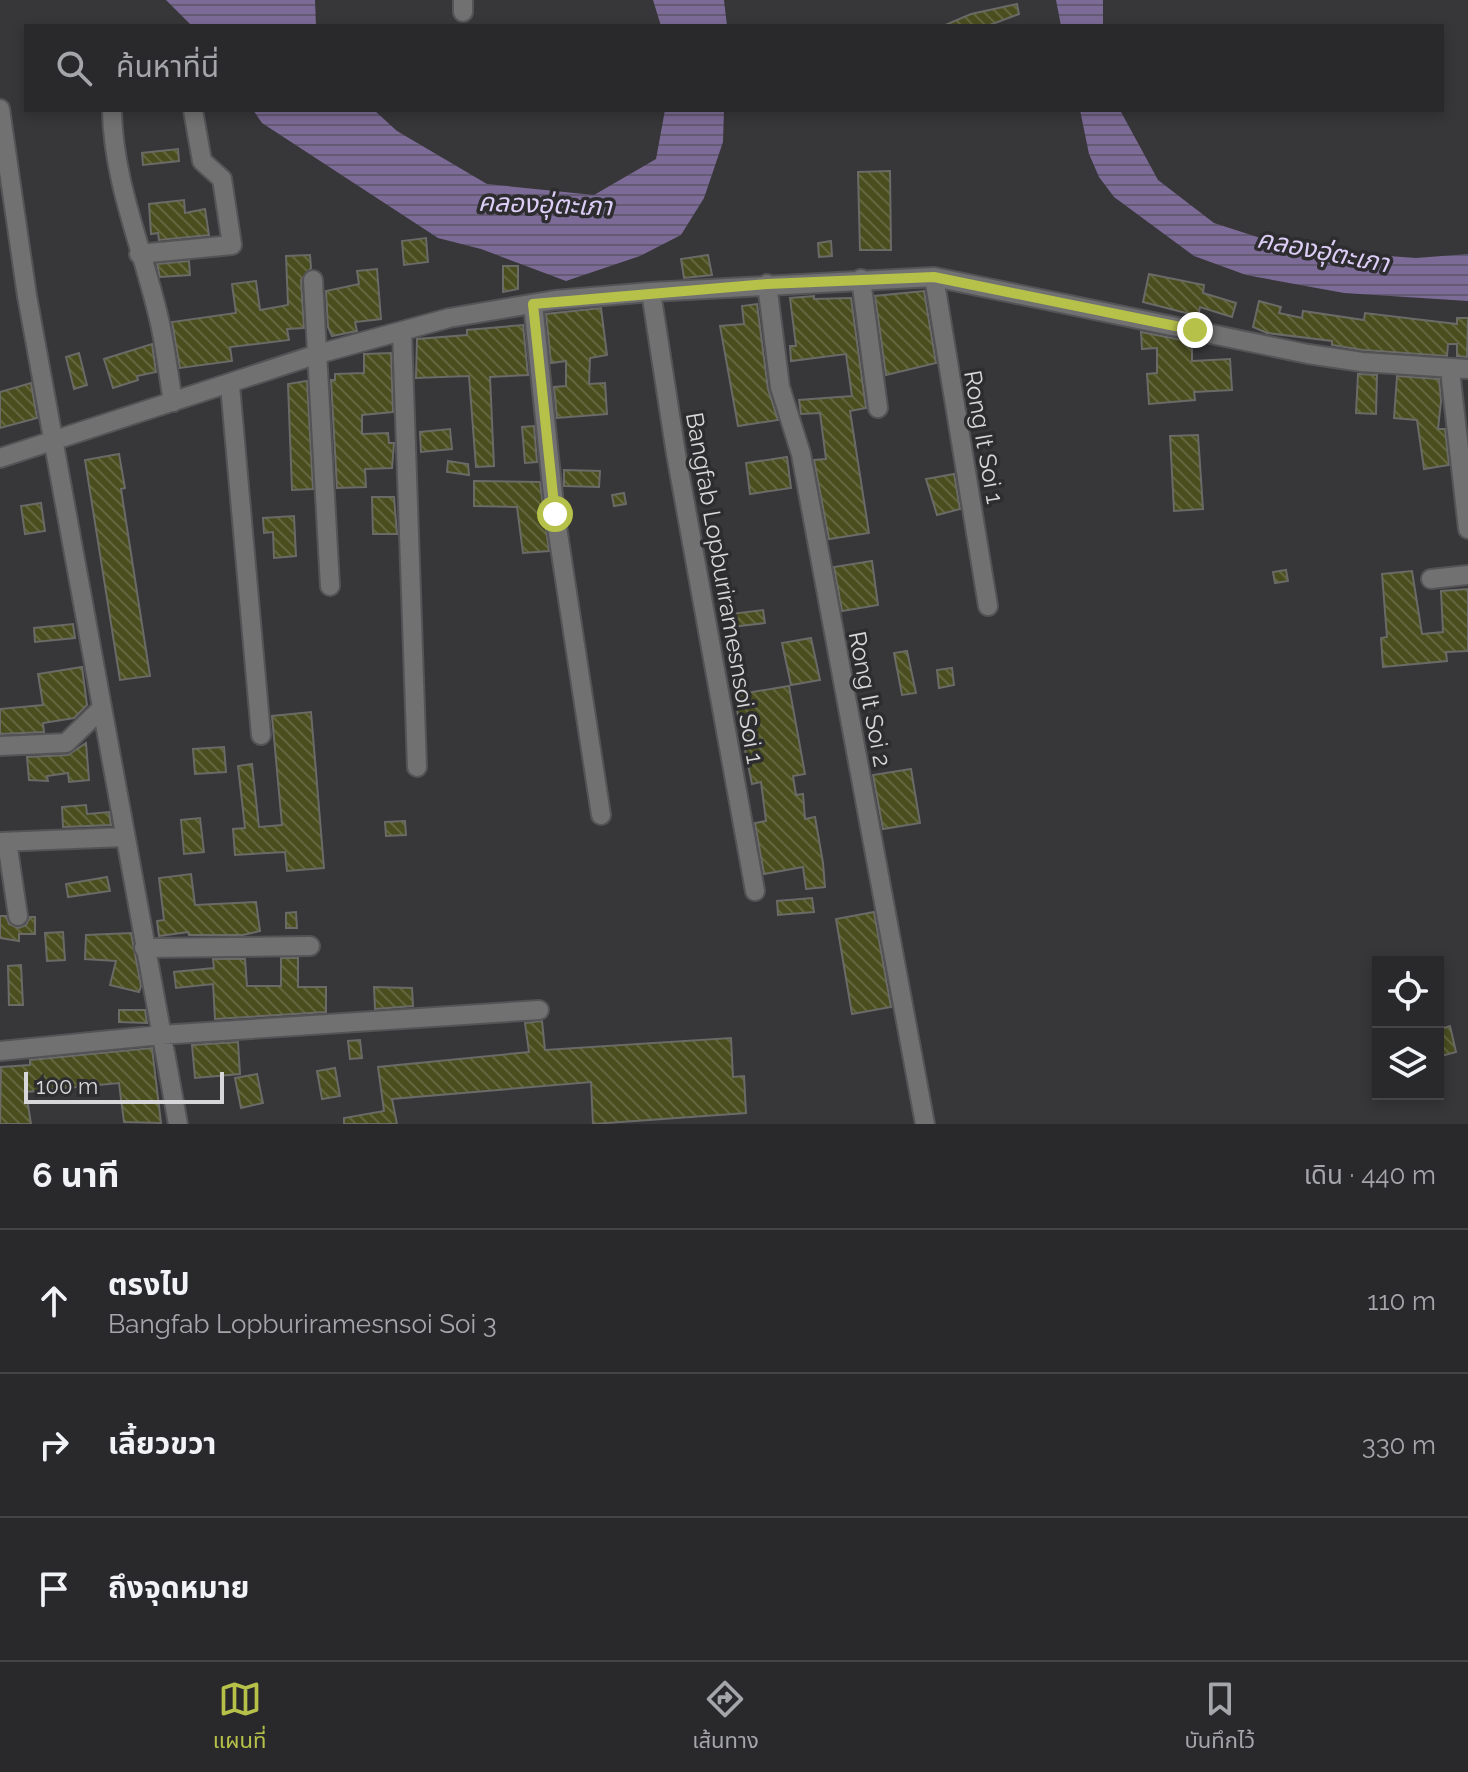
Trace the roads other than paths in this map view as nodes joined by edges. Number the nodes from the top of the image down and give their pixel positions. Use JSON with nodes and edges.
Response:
{"nodes":[{"id":1,"x":0,"y":109,"type":"edge"},
{"id":2,"x":112,"y":112,"type":"edge"},
{"id":3,"x":193,"y":112,"type":"edge"},
{"id":4,"x":139,"y":254,"type":"junction"},
{"id":5,"x":934,"y":277,"type":"junction"},
{"id":6,"x":861,"y":279,"type":"junction"},
{"id":7,"x":313,"y":280,"type":"dead end"},
{"id":8,"x":767,"y":284,"type":"junction"},
{"id":9,"x":651,"y":292,"type":"junction"},
{"id":10,"x":533,"y":304,"type":"junction"},
{"id":11,"x":402,"y":331,"type":"junction"},
{"id":12,"x":318,"y":354,"type":"junction"},
{"id":13,"x":1459,"y":369,"type":"edge"},
{"id":14,"x":230,"y":385,"type":"junction"},
{"id":15,"x":173,"y":402,"type":"junction"},
{"id":16,"x":878,"y":408,"type":"dead end"},
{"id":17,"x":54,"y":442,"type":"junction"},
{"id":18,"x":0,"y":458,"type":"edge"},
{"id":19,"x":1468,"y":529,"type":"edge"},
{"id":20,"x":1468,"y":575,"type":"edge"},
{"id":21,"x":1431,"y":579,"type":"dead end"},
{"id":22,"x":330,"y":586,"type":"dead end"},
{"id":23,"x":988,"y":606,"type":"dead end"},
{"id":24,"x":101,"y":709,"type":"junction"},
{"id":25,"x":261,"y":735,"type":"dead end"},
{"id":26,"x":0,"y":746,"type":"edge"},
{"id":27,"x":417,"y":767,"type":"dead end"},
{"id":28,"x":601,"y":815,"type":"dead end"},
{"id":29,"x":124,"y":837,"type":"junction"},
{"id":30,"x":4,"y":842,"type":"edge"},
{"id":31,"x":755,"y":891,"type":"dead end"},
{"id":32,"x":18,"y":916,"type":"dead end"},
{"id":33,"x":310,"y":946,"type":"dead end"},
{"id":34,"x":144,"y":948,"type":"junction"},
{"id":35,"x":539,"y":1010,"type":"dead end"},
{"id":36,"x":161,"y":1035,"type":"junction"},
{"id":37,"x":0,"y":1051,"type":"edge"},
{"id":38,"x":178,"y":1124,"type":"edge"},
{"id":39,"x":925,"y":1124,"type":"edge"}],
"edges":[{"from":1,"to":17,"type":"street"},
{"from":2,"to":4,"type":"street"},
{"from":3,"to":4,"type":"street"},
{"from":4,"to":15,"type":"street"},
{"from":5,"to":6,"type":"street"},
{"from":5,"to":13,"type":"street"},
{"from":5,"to":23,"type":"street","name":"Rong It Soi 1"},
{"from":6,"to":8,"type":"street"},
{"from":6,"to":16,"type":"street"},
{"from":7,"to":12,"type":"street"},
{"from":8,"to":9,"type":"street"},
{"from":8,"to":39,"type":"street","name":"Rong It Soi 2"},
{"from":9,"to":10,"type":"street"},
{"from":9,"to":31,"type":"street","name":"Bangfab Lopburiramesnsoi Soi 1"},
{"from":10,"to":11,"type":"street"},
{"from":10,"to":28,"type":"street"},
{"from":11,"to":12,"type":"street"},
{"from":11,"to":27,"type":"street"},
{"from":12,"to":14,"type":"street"},
{"from":12,"to":22,"type":"street"},
{"from":13,"to":19,"type":"street"},
{"from":14,"to":15,"type":"street"},
{"from":14,"to":25,"type":"street"},
{"from":15,"to":17,"type":"street"},
{"from":17,"to":18,"type":"street"},
{"from":17,"to":24,"type":"street"},
{"from":20,"to":21,"type":"street"},
{"from":24,"to":26,"type":"street"},
{"from":24,"to":29,"type":"street"},
{"from":29,"to":30,"type":"street"},
{"from":29,"to":34,"type":"street"},
{"from":30,"to":32,"type":"street"},
{"from":33,"to":34,"type":"street"},
{"from":34,"to":36,"type":"street"},
{"from":35,"to":36,"type":"street"},
{"from":36,"to":37,"type":"street"},
{"from":36,"to":38,"type":"street"}]}
